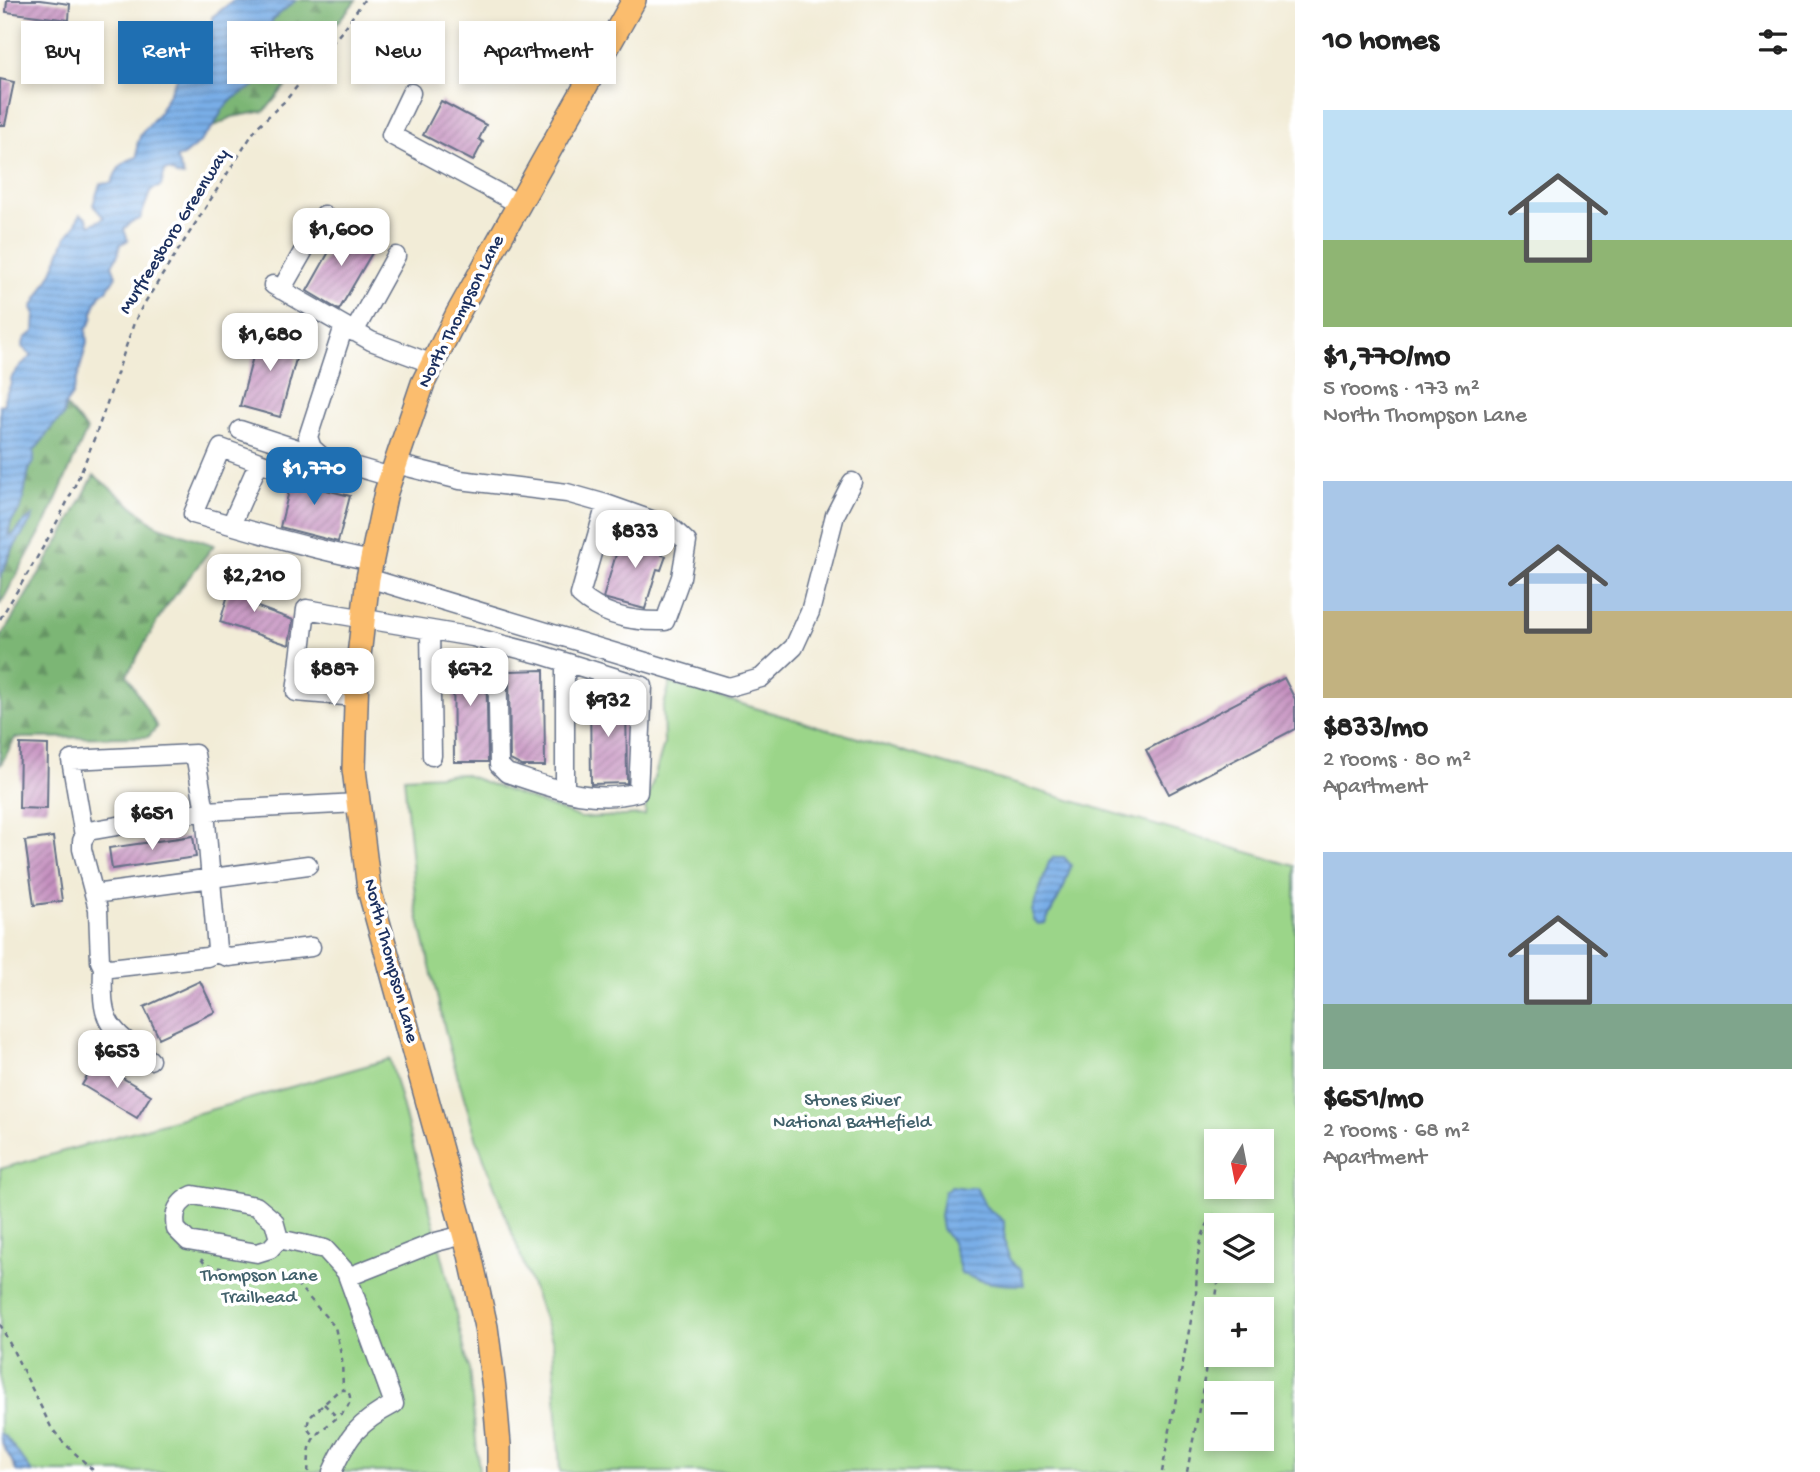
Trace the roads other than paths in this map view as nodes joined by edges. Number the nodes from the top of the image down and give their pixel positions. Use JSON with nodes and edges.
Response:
{"nodes":[{"id":1,"x":634,"y":0,"type":"edge"},
{"id":2,"x":411,"y":93,"type":"dead end"},
{"id":3,"x":519,"y":204,"type":"junction"},
{"id":4,"x":324,"y":215,"type":"dead end"},
{"id":5,"x":396,"y":256,"type":"dead end"},
{"id":6,"x":349,"y":329,"type":"junction"},
{"id":7,"x":433,"y":364,"type":"junction"},
{"id":8,"x":240,"y":430,"type":"dead end"},
{"id":9,"x":322,"y":457,"type":"junction"},
{"id":10,"x":258,"y":462,"type":"junction"},
{"id":11,"x":394,"y":470,"type":"junction"},
{"id":12,"x":288,"y":471,"type":"dead end"},
{"id":13,"x":852,"y":482,"type":"dead end"},
{"id":14,"x":606,"y":503,"type":"junction"},
{"id":15,"x":231,"y":525,"type":"junction"},
{"id":16,"x":370,"y":570,"type":"junction"},
{"id":17,"x":363,"y":619,"type":"junction"},
{"id":18,"x":430,"y":630,"type":"junction"},
{"id":19,"x":497,"y":643,"type":"junction"},
{"id":20,"x":565,"y":662,"type":"junction"},
{"id":21,"x":356,"y":696,"type":"junction"},
{"id":22,"x":432,"y":756,"type":"dead end"},
{"id":23,"x":565,"y":791,"type":"junction"},
{"id":24,"x":359,"y":803,"type":"junction"},
{"id":25,"x":205,"y":811,"type":"junction"},
{"id":26,"x":84,"y":836,"type":"junction"},
{"id":27,"x":308,"y":865,"type":"dead end"},
{"id":28,"x":211,"y":877,"type":"junction"},
{"id":29,"x":94,"y":894,"type":"junction"},
{"id":30,"x":311,"y":947,"type":"dead end"},
{"id":31,"x":215,"y":953,"type":"junction"},
{"id":32,"x":103,"y":967,"type":"junction"},
{"id":33,"x":150,"y":1060,"type":"dead end"},
{"id":34,"x":464,"y":1236,"type":"junction"},
{"id":35,"x":279,"y":1239,"type":"junction"},
{"id":36,"x":348,"y":1277,"type":"junction"},
{"id":37,"x":336,"y":1470,"type":"edge"},
{"id":38,"x":499,"y":1472,"type":"edge"}],
"edges":[{"from":1,"to":3,"type":"main road","name":"North Thompson Lane"},
{"from":2,"to":3,"type":"lane"},
{"from":3,"to":7,"type":"main road","name":"North Thompson Lane"},
{"from":4,"to":6,"type":"lane"},
{"from":5,"to":6,"type":"lane"},
{"from":6,"to":7,"type":"lane"},
{"from":6,"to":9,"type":"lane"},
{"from":7,"to":11,"type":"main road","name":"North Thompson Lane"},
{"from":8,"to":9,"type":"lane"},
{"from":9,"to":11,"type":"lane"},
{"from":10,"to":12,"type":"lane"},
{"from":10,"to":15,"type":"lane"},
{"from":10,"to":15,"type":"lane"},
{"from":11,"to":14,"type":"lane"},
{"from":11,"to":16,"type":"main road","name":"North Thompson Lane"},
{"from":13,"to":16,"type":"lane"},
{"from":14,"to":14,"type":"lane"},
{"from":15,"to":16,"type":"lane"},
{"from":16,"to":17,"type":"main road","name":"North Thompson Lane"},
{"from":17,"to":18,"type":"lane"},
{"from":17,"to":21,"type":"main road","name":"North Thompson Lane"},
{"from":17,"to":21,"type":"lane"},
{"from":18,"to":19,"type":"lane"},
{"from":18,"to":22,"type":"lane"},
{"from":19,"to":20,"type":"lane"},
{"from":19,"to":23,"type":"lane"},
{"from":20,"to":23,"type":"lane"},
{"from":20,"to":23,"type":"lane"},
{"from":21,"to":24,"type":"main road","name":"North Thompson Lane"},
{"from":24,"to":25,"type":"lane"},
{"from":24,"to":34,"type":"main road","name":"North Thompson Lane"},
{"from":25,"to":26,"type":"lane"},
{"from":25,"to":26,"type":"lane"},
{"from":25,"to":28,"type":"lane"},
{"from":26,"to":29,"type":"lane"},
{"from":27,"to":28,"type":"lane"},
{"from":28,"to":29,"type":"lane"},
{"from":28,"to":31,"type":"lane"},
{"from":29,"to":32,"type":"lane"},
{"from":30,"to":31,"type":"lane"},
{"from":31,"to":32,"type":"lane"},
{"from":32,"to":33,"type":"lane"},
{"from":34,"to":36,"type":"lane"},
{"from":34,"to":38,"type":"main road","name":"North Thompson Lane"},
{"from":35,"to":35,"type":"lane"},
{"from":35,"to":36,"type":"lane"},
{"from":36,"to":37,"type":"lane"}]}
